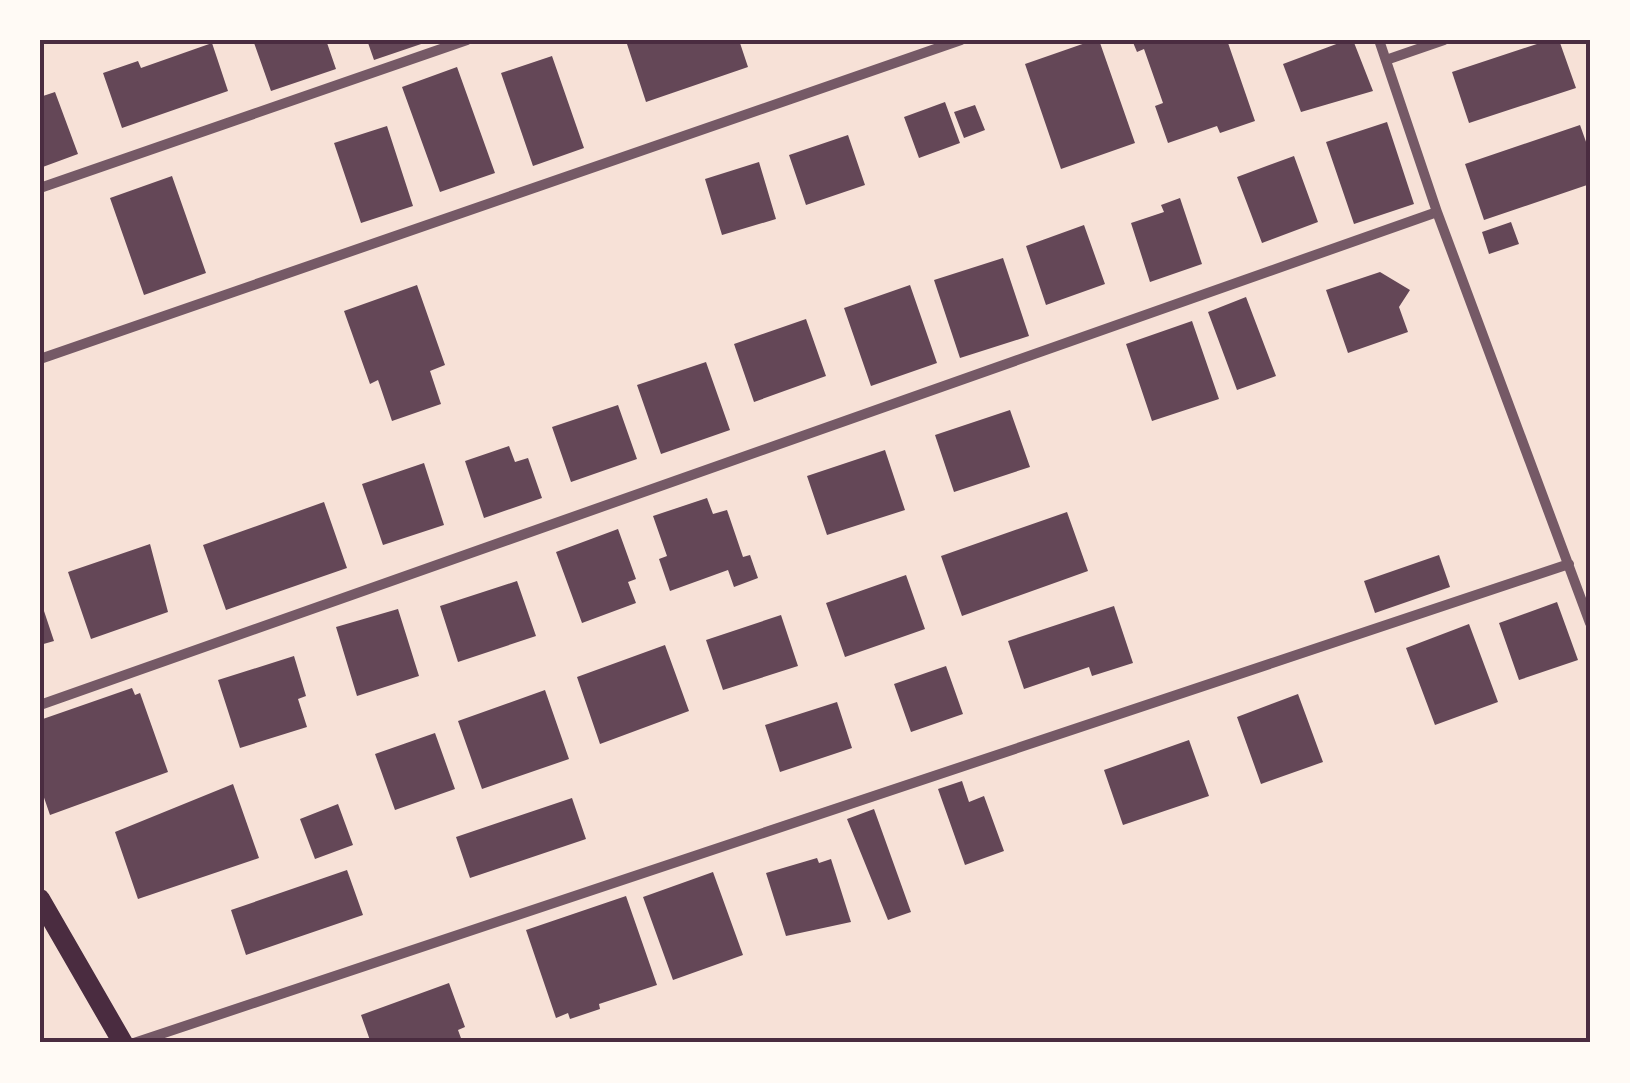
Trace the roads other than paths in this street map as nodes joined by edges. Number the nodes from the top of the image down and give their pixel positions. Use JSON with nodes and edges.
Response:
{"nodes":[{"id":1,"x":466,"y":40,"type":"edge"},
{"id":2,"x":961,"y":40,"type":"edge"},
{"id":3,"x":1379,"y":40,"type":"edge"},
{"id":4,"x":1444,"y":40,"type":"edge"},
{"id":5,"x":1386,"y":60,"type":"junction"},
{"id":6,"x":40,"y":188,"type":"edge"},
{"id":7,"x":1437,"y":212,"type":"junction"},
{"id":8,"x":40,"y":359,"type":"edge"},
{"id":9,"x":1569,"y":564,"type":"junction"},
{"id":10,"x":1590,"y":623,"type":"edge"},
{"id":11,"x":40,"y":705,"type":"edge"},
{"id":12,"x":40,"y":899,"type":"edge"},
{"id":13,"x":123,"y":1043,"type":"edge"},
{"id":14,"x":134,"y":1043,"type":"edge"}],
"edges":[{"from":1,"to":6,"type":"street"},
{"from":2,"to":8,"type":"street"},
{"from":3,"to":5,"type":"street"},
{"from":4,"to":5,"type":"street"},
{"from":5,"to":7,"type":"street"},
{"from":7,"to":9,"type":"street"},
{"from":7,"to":11,"type":"street"},
{"from":9,"to":10,"type":"street"},
{"from":9,"to":14,"type":"street"},
{"from":12,"to":13,"type":"main road"}]}
